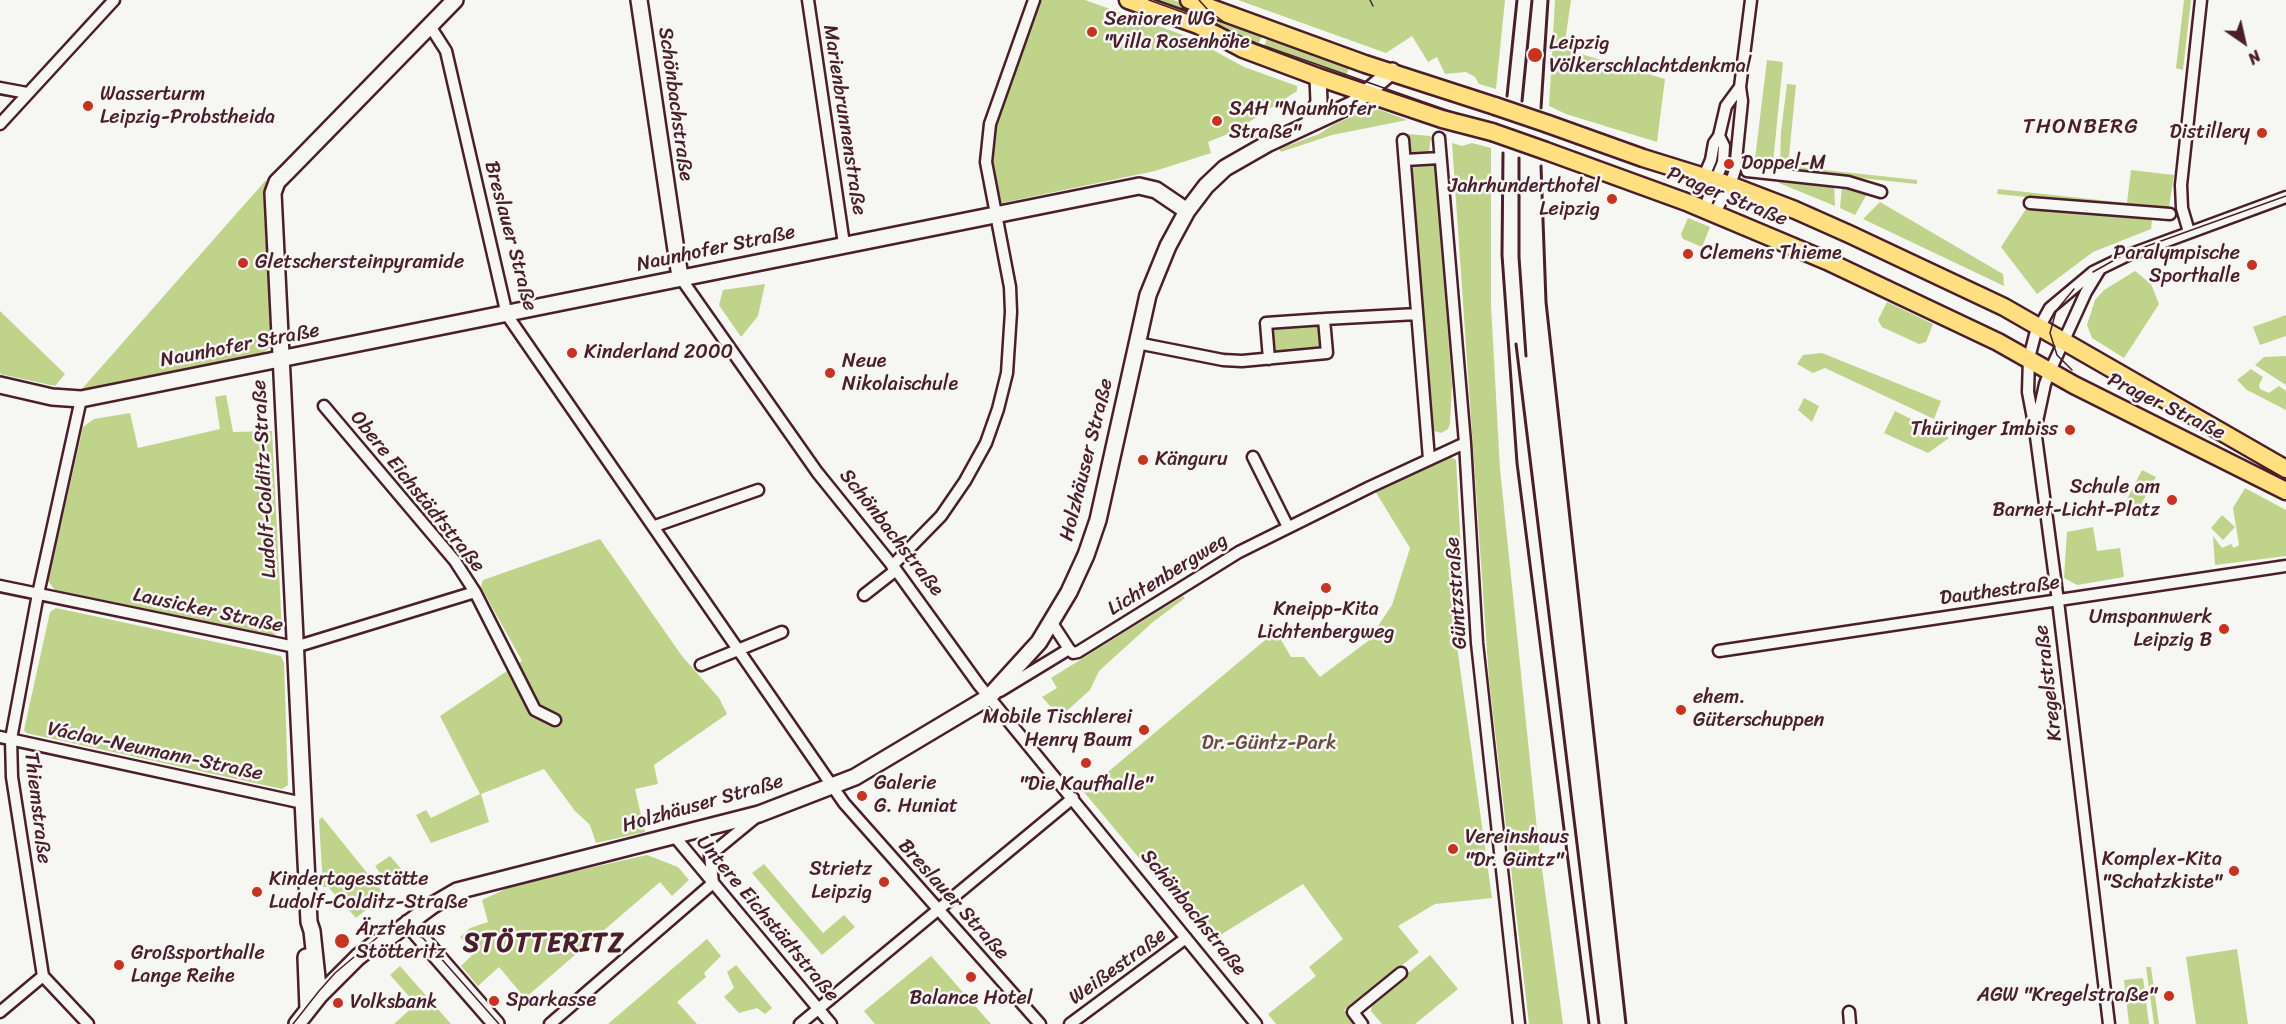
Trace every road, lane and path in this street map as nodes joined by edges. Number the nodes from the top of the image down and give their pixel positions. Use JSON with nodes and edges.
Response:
{"nodes":[{"id":1,"x":114,"y":0,"type":"edge"},
{"id":2,"x":455,"y":0,"type":"edge"},
{"id":3,"x":639,"y":0,"type":"edge"},
{"id":4,"x":808,"y":0,"type":"edge"},
{"id":5,"x":1034,"y":0,"type":"edge"},
{"id":6,"x":1128,"y":0,"type":"edge"},
{"id":7,"x":1189,"y":0,"type":"edge"},
{"id":8,"x":1751,"y":0,"type":"edge"},
{"id":9,"x":2201,"y":0,"type":"edge"},
{"id":10,"x":430,"y":26,"type":"junction"},
{"id":11,"x":1392,"y":71,"type":"junction"},
{"id":12,"x":1318,"y":77,"type":"junction"},
{"id":13,"x":1740,"y":87,"type":"junction"},
{"id":14,"x":0,"y":88,"type":"edge"},
{"id":15,"x":27,"y":93,"type":"junction"},
{"id":16,"x":1367,"y":94,"type":"junction"},
{"id":17,"x":0,"y":124,"type":"edge"},
{"id":18,"x":1308,"y":125,"type":"junction"},
{"id":19,"x":1439,"y":138,"type":"dead end"},
{"id":20,"x":1404,"y":140,"type":"dead end"},
{"id":21,"x":1440,"y":158,"type":"junction"},
{"id":22,"x":1405,"y":160,"type":"junction"},
{"id":23,"x":1747,"y":171,"type":"dead end"},
{"id":24,"x":1717,"y":180,"type":"junction"},
{"id":25,"x":1881,"y":192,"type":"dead end"},
{"id":26,"x":2286,"y":197,"type":"edge"},
{"id":27,"x":2030,"y":203,"type":"dead end"},
{"id":28,"x":1187,"y":211,"type":"junction"},
{"id":29,"x":1709,"y":212,"type":"junction"},
{"id":30,"x":2170,"y":214,"type":"dead end"},
{"id":31,"x":996,"y":216,"type":"junction"},
{"id":32,"x":2189,"y":232,"type":"junction"},
{"id":33,"x":844,"y":244,"type":"junction"},
{"id":34,"x":2101,"y":268,"type":"junction"},
{"id":35,"x":680,"y":277,"type":"junction"},
{"id":36,"x":1417,"y":314,"type":"junction"},
{"id":37,"x":507,"y":315,"type":"junction"},
{"id":38,"x":1324,"y":319,"type":"junction"},
{"id":39,"x":2036,"y":333,"type":"junction"},
{"id":40,"x":1137,"y":343,"type":"junction"},
{"id":41,"x":2060,"y":348,"type":"junction"},
{"id":42,"x":2029,"y":358,"type":"junction"},
{"id":43,"x":1269,"y":359,"type":"junction"},
{"id":44,"x":280,"y":360,"type":"junction"},
{"id":45,"x":2050,"y":371,"type":"junction"},
{"id":46,"x":0,"y":385,"type":"edge"},
{"id":47,"x":81,"y":399,"type":"junction"},
{"id":48,"x":324,"y":406,"type":"dead end"},
{"id":49,"x":2035,"y":429,"type":"junction"},
{"id":50,"x":1465,"y":443,"type":"junction"},
{"id":51,"x":1253,"y":457,"type":"dead end"},
{"id":52,"x":1429,"y":459,"type":"junction"},
{"id":53,"x":2286,"y":469,"type":"edge"},
{"id":54,"x":758,"y":490,"type":"dead end"},
{"id":55,"x":2286,"y":491,"type":"edge"},
{"id":56,"x":655,"y":526,"type":"junction"},
{"id":57,"x":1288,"y":527,"type":"junction"},
{"id":58,"x":2286,"y":566,"type":"edge"},
{"id":59,"x":894,"y":568,"type":"junction"},
{"id":60,"x":0,"y":586,"type":"edge"},
{"id":61,"x":475,"y":592,"type":"junction"},
{"id":62,"x":38,"y":594,"type":"junction"},
{"id":63,"x":864,"y":595,"type":"dead end"},
{"id":64,"x":2058,"y":601,"type":"junction"},
{"id":65,"x":1052,"y":623,"type":"junction"},
{"id":66,"x":782,"y":632,"type":"dead end"},
{"id":67,"x":295,"y":647,"type":"junction"},
{"id":68,"x":739,"y":650,"type":"junction"},
{"id":69,"x":1069,"y":650,"type":"junction"},
{"id":70,"x":1719,"y":651,"type":"dead end"},
{"id":71,"x":701,"y":665,"type":"dead end"},
{"id":72,"x":989,"y":697,"type":"junction"},
{"id":73,"x":555,"y":720,"type":"dead end"},
{"id":74,"x":6,"y":738,"type":"edge"},
{"id":75,"x":833,"y":785,"type":"junction"},
{"id":76,"x":1073,"y":798,"type":"junction"},
{"id":77,"x":303,"y":803,"type":"junction"},
{"id":78,"x":759,"y":813,"type":"junction"},
{"id":79,"x":675,"y":837,"type":"junction"},
{"id":80,"x":713,"y":883,"type":"junction"},
{"id":81,"x":938,"y":910,"type":"junction"},
{"id":82,"x":309,"y":922,"type":"junction"},
{"id":83,"x":408,"y":923,"type":"junction"},
{"id":84,"x":391,"y":936,"type":"junction"},
{"id":85,"x":1186,"y":938,"type":"junction"},
{"id":86,"x":1401,"y":973,"type":"dead end"},
{"id":87,"x":43,"y":976,"type":"junction"},
{"id":88,"x":319,"y":996,"type":"junction"},
{"id":89,"x":2,"y":1007,"type":"edge"},
{"id":90,"x":308,"y":1009,"type":"junction"},
{"id":91,"x":818,"y":1009,"type":"junction"},
{"id":92,"x":88,"y":1024,"type":"edge"},
{"id":93,"x":297,"y":1024,"type":"edge"},
{"id":94,"x":302,"y":1024,"type":"edge"},
{"id":95,"x":496,"y":1024,"type":"edge"},
{"id":96,"x":550,"y":1024,"type":"edge"},
{"id":97,"x":800,"y":1024,"type":"edge"},
{"id":98,"x":831,"y":1024,"type":"edge"},
{"id":99,"x":1040,"y":1024,"type":"edge"},
{"id":100,"x":1070,"y":1024,"type":"edge"},
{"id":101,"x":1256,"y":1024,"type":"edge"},
{"id":102,"x":1362,"y":1024,"type":"edge"},
{"id":103,"x":1519,"y":1024,"type":"edge"},
{"id":104,"x":2109,"y":1024,"type":"edge"}],
"edges":[{"from":1,"to":15,"type":"street"},
{"from":2,"to":10,"type":"street","name":"Ludolf-Colditz-Straße"},
{"from":3,"to":35,"type":"street","name":"Schönbachstraße"},
{"from":4,"to":33,"type":"street","name":"Marienbrunnenstraße"},
{"from":5,"to":31,"type":"street"},
{"from":6,"to":12,"type":"main road","name":"Prager Straße"},
{"from":7,"to":11,"type":"main road","name":"Prager Straße"},
{"from":8,"to":13,"type":"street"},
{"from":9,"to":32,"type":"street"},
{"from":10,"to":37,"type":"street","name":"Breslauer Straße"},
{"from":10,"to":44,"type":"street","name":"Ludolf-Colditz-Straße"},
{"from":11,"to":16,"type":"street"},
{"from":11,"to":24,"type":"main road","name":"Prager Straße","bridge":true},
{"from":12,"to":16,"type":"main road","name":"Prager Straße"},
{"from":12,"to":18,"type":"street"},
{"from":13,"to":24,"type":"street"},
{"from":13,"to":24,"type":"street"},
{"from":14,"to":15,"type":"street"},
{"from":15,"to":17,"type":"street"},
{"from":16,"to":18,"type":"street"},
{"from":16,"to":29,"type":"main road","name":"Prager Straße","bridge":true},
{"from":18,"to":28,"type":"street"},
{"from":19,"to":21,"type":"street","name":"Güntzstraße"},
{"from":20,"to":22,"type":"street"},
{"from":21,"to":22,"type":"street"},
{"from":21,"to":50,"type":"street","name":"Güntzstraße"},
{"from":22,"to":36,"type":"street"},
{"from":23,"to":25,"type":"street"},
{"from":24,"to":29,"type":"street"},
{"from":24,"to":39,"type":"main road","name":"Prager Straße"},
{"from":26,"to":32,"type":"street"},
{"from":27,"to":30,"type":"street"},
{"from":28,"to":31,"type":"street","name":"Naunhofer Straße"},
{"from":28,"to":40,"type":"street","name":"Holzhäuser Straße"},
{"from":29,"to":42,"type":"main road","name":"Prager Straße"},
{"from":31,"to":33,"type":"street","name":"Naunhofer Straße"},
{"from":31,"to":59,"type":"street"},
{"from":32,"to":34,"type":"street"},
{"from":33,"to":35,"type":"street","name":"Naunhofer Straße"},
{"from":34,"to":39,"type":"street"},
{"from":34,"to":41,"type":"street"},
{"from":35,"to":37,"type":"street","name":"Naunhofer Straße"},
{"from":35,"to":59,"type":"street","name":"Schönbachstraße"},
{"from":36,"to":38,"type":"street"},
{"from":36,"to":52,"type":"street"},
{"from":37,"to":44,"type":"street","name":"Naunhofer Straße"},
{"from":37,"to":56,"type":"street","name":"Breslauer Straße"},
{"from":38,"to":43,"type":"street"},
{"from":38,"to":43,"type":"street"},
{"from":39,"to":41,"type":"main road","name":"Prager Straße"},
{"from":39,"to":42,"type":"street","name":"Kregelstraße"},
{"from":40,"to":43,"type":"street"},
{"from":40,"to":65,"type":"street","name":"Holzhäuser Straße"},
{"from":41,"to":45,"type":"street"},
{"from":41,"to":53,"type":"main road","name":"Prager Straße"},
{"from":42,"to":45,"type":"main road","name":"Prager Straße"},
{"from":42,"to":49,"type":"street","name":"Kregelstraße"},
{"from":44,"to":47,"type":"street","name":"Naunhofer Straße"},
{"from":44,"to":67,"type":"street","name":"Ludolf-Colditz-Straße"},
{"from":45,"to":49,"type":"street"},
{"from":45,"to":55,"type":"main road","name":"Prager Straße"},
{"from":46,"to":47,"type":"street","name":"Naunhofer Straße"},
{"from":47,"to":62,"type":"street","name":"Thiemstraße"},
{"from":48,"to":61,"type":"street","name":"Obere Eichstädtstraße"},
{"from":49,"to":64,"type":"street","name":"Kregelstraße"},
{"from":50,"to":52,"type":"street","name":"Lichtenbergweg"},
{"from":50,"to":103,"type":"street","name":"Güntzstraße"},
{"from":51,"to":57,"type":"street"},
{"from":52,"to":57,"type":"street","name":"Lichtenbergweg"},
{"from":54,"to":56,"type":"street"},
{"from":56,"to":68,"type":"street","name":"Breslauer Straße"},
{"from":57,"to":69,"type":"street","name":"Lichtenbergweg"},
{"from":58,"to":64,"type":"street","name":"Dauthestraße"},
{"from":59,"to":63,"type":"street"},
{"from":59,"to":72,"type":"street","name":"Schönbachstraße"},
{"from":60,"to":62,"type":"street","name":"Lausicker Straße"},
{"from":61,"to":67,"type":"street","name":"Lausicker Straße"},
{"from":61,"to":73,"type":"street","name":"Obere Eichstädtstraße"},
{"from":62,"to":67,"type":"street","name":"Lausicker Straße"},
{"from":62,"to":74,"type":"street","name":"Thiemstraße"},
{"from":64,"to":70,"type":"street","name":"Dauthestraße"},
{"from":64,"to":104,"type":"street","name":"Kregelstraße"},
{"from":65,"to":69,"type":"street"},
{"from":65,"to":72,"type":"street","name":"Holzhäuser Straße"},
{"from":66,"to":68,"type":"street"},
{"from":67,"to":77,"type":"street","name":"Ludolf-Colditz-Straße"},
{"from":68,"to":71,"type":"street"},
{"from":68,"to":75,"type":"street","name":"Breslauer Straße"},
{"from":69,"to":72,"type":"street","name":"Lichtenbergweg"},
{"from":72,"to":75,"type":"street","name":"Holzhäuser Straße"},
{"from":72,"to":76,"type":"street","name":"Schönbachstraße"},
{"from":74,"to":77,"type":"street","name":"Václav-Neumann-Straße"},
{"from":74,"to":87,"type":"street","name":"Thiemstraße"},
{"from":75,"to":78,"type":"street","name":"Holzhäuser Straße"},
{"from":75,"to":81,"type":"street","name":"Breslauer Straße"},
{"from":76,"to":81,"type":"street"},
{"from":76,"to":85,"type":"street","name":"Schönbachstraße"},
{"from":77,"to":82,"type":"street","name":"Ludolf-Colditz-Straße"},
{"from":78,"to":79,"type":"street","name":"Holzhäuser Straße"},
{"from":78,"to":80,"type":"street"},
{"from":79,"to":80,"type":"street","name":"Untere Eichstädtstraße"},
{"from":79,"to":83,"type":"street","name":"Holzhäuser Straße"},
{"from":80,"to":91,"type":"street","name":"Untere Eichstädtstraße"},
{"from":80,"to":96,"type":"street"},
{"from":81,"to":91,"type":"street"},
{"from":81,"to":99,"type":"street","name":"Breslauer Straße"},
{"from":82,"to":88,"type":"street","name":"Ludolf-Colditz-Straße"},
{"from":82,"to":90,"type":"street","name":"Ludolf-Colditz-Straße"},
{"from":83,"to":84,"type":"street","name":"Holzhäuser Straße"},
{"from":83,"to":95,"type":"street"},
{"from":84,"to":88,"type":"street","name":"Holzhäuser Straße"},
{"from":84,"to":94,"type":"street","name":"Holzhäuser Straße"},
{"from":85,"to":100,"type":"street","name":"Weißestraße"},
{"from":85,"to":101,"type":"street","name":"Schönbachstraße"},
{"from":86,"to":102,"type":"street"},
{"from":87,"to":89,"type":"street"},
{"from":87,"to":92,"type":"street"},
{"from":88,"to":90,"type":"street","name":"Holzhäuser Straße"},
{"from":90,"to":93,"type":"street","name":"Holzhäuser Straße"},
{"from":91,"to":97,"type":"street"},
{"from":91,"to":98,"type":"street","name":"Untere Eichstädtstraße"}]}
